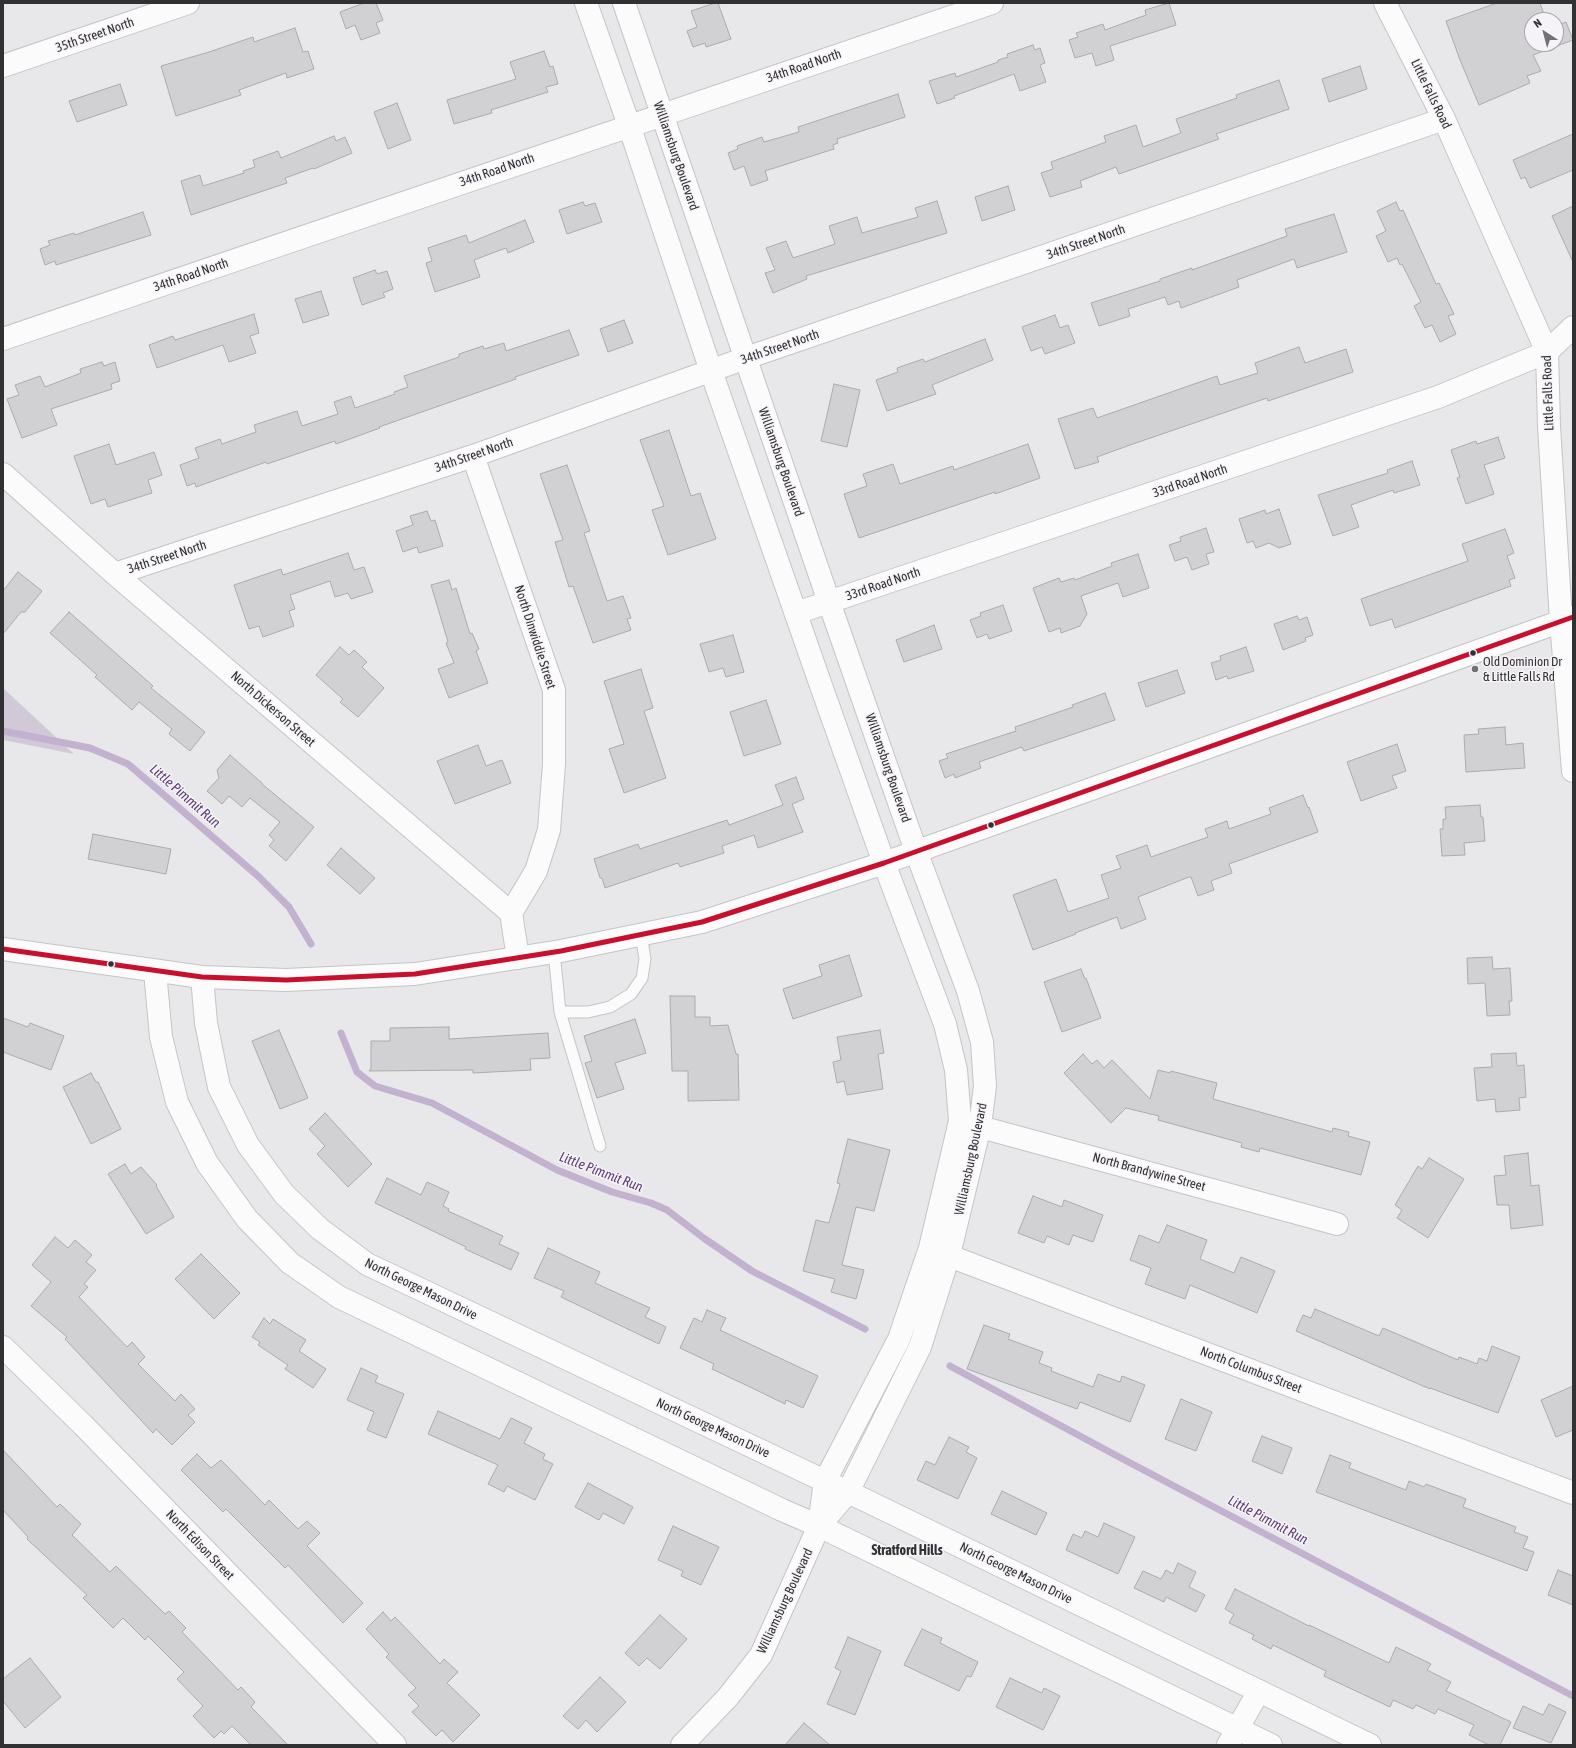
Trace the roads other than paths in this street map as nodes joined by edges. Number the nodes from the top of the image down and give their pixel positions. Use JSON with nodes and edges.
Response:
{"nodes":[{"id":1,"x":188,"y":3,"type":"edge"},
{"id":2,"x":586,"y":3,"type":"edge"},
{"id":3,"x":624,"y":3,"type":"edge"},
{"id":4,"x":992,"y":3,"type":"edge"},
{"id":5,"x":1385,"y":3,"type":"edge"},
{"id":6,"x":3,"y":66,"type":"edge"},
{"id":7,"x":662,"y":114,"type":"junction"},
{"id":8,"x":1444,"y":119,"type":"junction"},
{"id":9,"x":629,"y":126,"type":"junction"},
{"id":10,"x":1573,"y":327,"type":"edge"},
{"id":11,"x":3,"y":339,"type":"edge"},
{"id":12,"x":1547,"y":352,"type":"junction"},
{"id":13,"x":746,"y":358,"type":"junction"},
{"id":14,"x":711,"y":371,"type":"junction"},
{"id":15,"x":473,"y":456,"type":"junction"},
{"id":16,"x":3,"y":474,"type":"edge"},
{"id":17,"x":115,"y":574,"type":"junction"},
{"id":18,"x":829,"y":602,"type":"junction"},
{"id":19,"x":796,"y":613,"type":"junction"},
{"id":20,"x":1567,"y":619,"type":"edge"},
{"id":21,"x":1571,"y":717,"type":"edge"},
{"id":22,"x":1573,"y":771,"type":"edge"},
{"id":23,"x":916,"y":851,"type":"junction"},
{"id":24,"x":884,"y":863,"type":"junction"},
{"id":25,"x":511,"y":913,"type":"junction"},
{"id":26,"x":641,"y":934,"type":"junction"},
{"id":27,"x":3,"y":949,"type":"edge"},
{"id":28,"x":554,"y":952,"type":"junction"},
{"id":29,"x":518,"y":958,"type":"junction"},
{"id":30,"x":156,"y":971,"type":"junction"},
{"id":31,"x":202,"y":977,"type":"junction"},
{"id":32,"x":560,"y":1012,"type":"junction"},
{"id":33,"x":970,"y":1124,"type":"junction"},
{"id":34,"x":600,"y":1146,"type":"dead end"},
{"id":35,"x":1337,"y":1224,"type":"dead end"},
{"id":36,"x":939,"y":1251,"type":"junction"},
{"id":37,"x":3,"y":1347,"type":"edge"},
{"id":38,"x":825,"y":1481,"type":"junction"},
{"id":39,"x":848,"y":1492,"type":"junction"},
{"id":40,"x":1573,"y":1493,"type":"edge"},
{"id":41,"x":820,"y":1526,"type":"junction"},
{"id":42,"x":1259,"y":1691,"type":"junction"},
{"id":43,"x":1233,"y":1737,"type":"edge"},
{"id":44,"x":395,"y":1745,"type":"edge"},
{"id":45,"x":682,"y":1745,"type":"edge"},
{"id":46,"x":1271,"y":1745,"type":"edge"},
{"id":47,"x":1370,"y":1745,"type":"edge"}],
"edges":[{"from":1,"to":6,"type":"street","name":"35th Street North"},
{"from":2,"to":9,"type":"street","name":"Williamsburg Boulevard"},
{"from":3,"to":7,"type":"street","name":"Williamsburg Boulevard"},
{"from":4,"to":7,"type":"street","name":"34th Road North"},
{"from":5,"to":8,"type":"street","name":"Little Falls Road"},
{"from":7,"to":9,"type":"street","name":"34th Road North"},
{"from":7,"to":13,"type":"street","name":"Williamsburg Boulevard"},
{"from":8,"to":12,"type":"street","name":"Little Falls Road"},
{"from":8,"to":13,"type":"street","name":"34th Street North"},
{"from":9,"to":11,"type":"street","name":"34th Road North"},
{"from":9,"to":14,"type":"street","name":"Williamsburg Boulevard"},
{"from":10,"to":12,"type":"street","name":"33rd Road North"},
{"from":12,"to":18,"type":"street","name":"33rd Road North"},
{"from":12,"to":20,"type":"street","name":"Little Falls Road"},
{"from":13,"to":14,"type":"street","name":"34th Street North"},
{"from":13,"to":18,"type":"street","name":"Williamsburg Boulevard"},
{"from":14,"to":15,"type":"street","name":"34th Street North"},
{"from":14,"to":19,"type":"street","name":"Williamsburg Boulevard"},
{"from":15,"to":17,"type":"street","name":"34th Street North"},
{"from":15,"to":25,"type":"street","name":"North Dinwiddie Street"},
{"from":16,"to":17,"type":"street","name":"North Dickerson Street"},
{"from":17,"to":25,"type":"street","name":"North Dickerson Street"},
{"from":18,"to":19,"type":"street","name":"33rd Road North"},
{"from":18,"to":23,"type":"street","name":"Williamsburg Boulevard"},
{"from":19,"to":24,"type":"street","name":"Williamsburg Boulevard"},
{"from":20,"to":21,"type":"street","name":"Little Falls Road"},
{"from":20,"to":23,"type":"street"},
{"from":21,"to":22,"type":"street","name":"Little Falls Road"},
{"from":23,"to":24,"type":"street"},
{"from":23,"to":33,"type":"street","name":"Williamsburg Boulevard"},
{"from":24,"to":26,"type":"street"},
{"from":24,"to":33,"type":"street","name":"Williamsburg Boulevard"},
{"from":25,"to":29,"type":"street"},
{"from":26,"to":28,"type":"street"},
{"from":26,"to":32,"type":"lane"},
{"from":27,"to":30,"type":"street"},
{"from":28,"to":29,"type":"street"},
{"from":28,"to":32,"type":"lane"},
{"from":29,"to":31,"type":"street"},
{"from":30,"to":31,"type":"street"},
{"from":30,"to":41,"type":"street"},
{"from":31,"to":38,"type":"street","name":"North George Mason Drive"},
{"from":32,"to":34,"type":"lane"},
{"from":33,"to":35,"type":"street","name":"North Brandywine Street"},
{"from":33,"to":36,"type":"street","name":"Williamsburg Boulevard"},
{"from":36,"to":38,"type":"street","name":"Williamsburg Boulevard"},
{"from":36,"to":39,"type":"street","name":"Williamsburg Boulevard"},
{"from":36,"to":40,"type":"street","name":"North Columbus Street"},
{"from":37,"to":44,"type":"street","name":"North Edison Street"},
{"from":38,"to":39,"type":"street","name":"North George Mason Drive"},
{"from":38,"to":41,"type":"street","name":"Williamsburg Boulevard"},
{"from":39,"to":41,"type":"street","name":"Williamsburg Boulevard"},
{"from":39,"to":42,"type":"street","name":"North George Mason Drive"},
{"from":41,"to":43,"type":"street"},
{"from":41,"to":45,"type":"street","name":"Williamsburg Boulevard"},
{"from":42,"to":43,"type":"street"},
{"from":42,"to":47,"type":"street","name":"North George Mason Drive"},
{"from":43,"to":46,"type":"street"}]}
